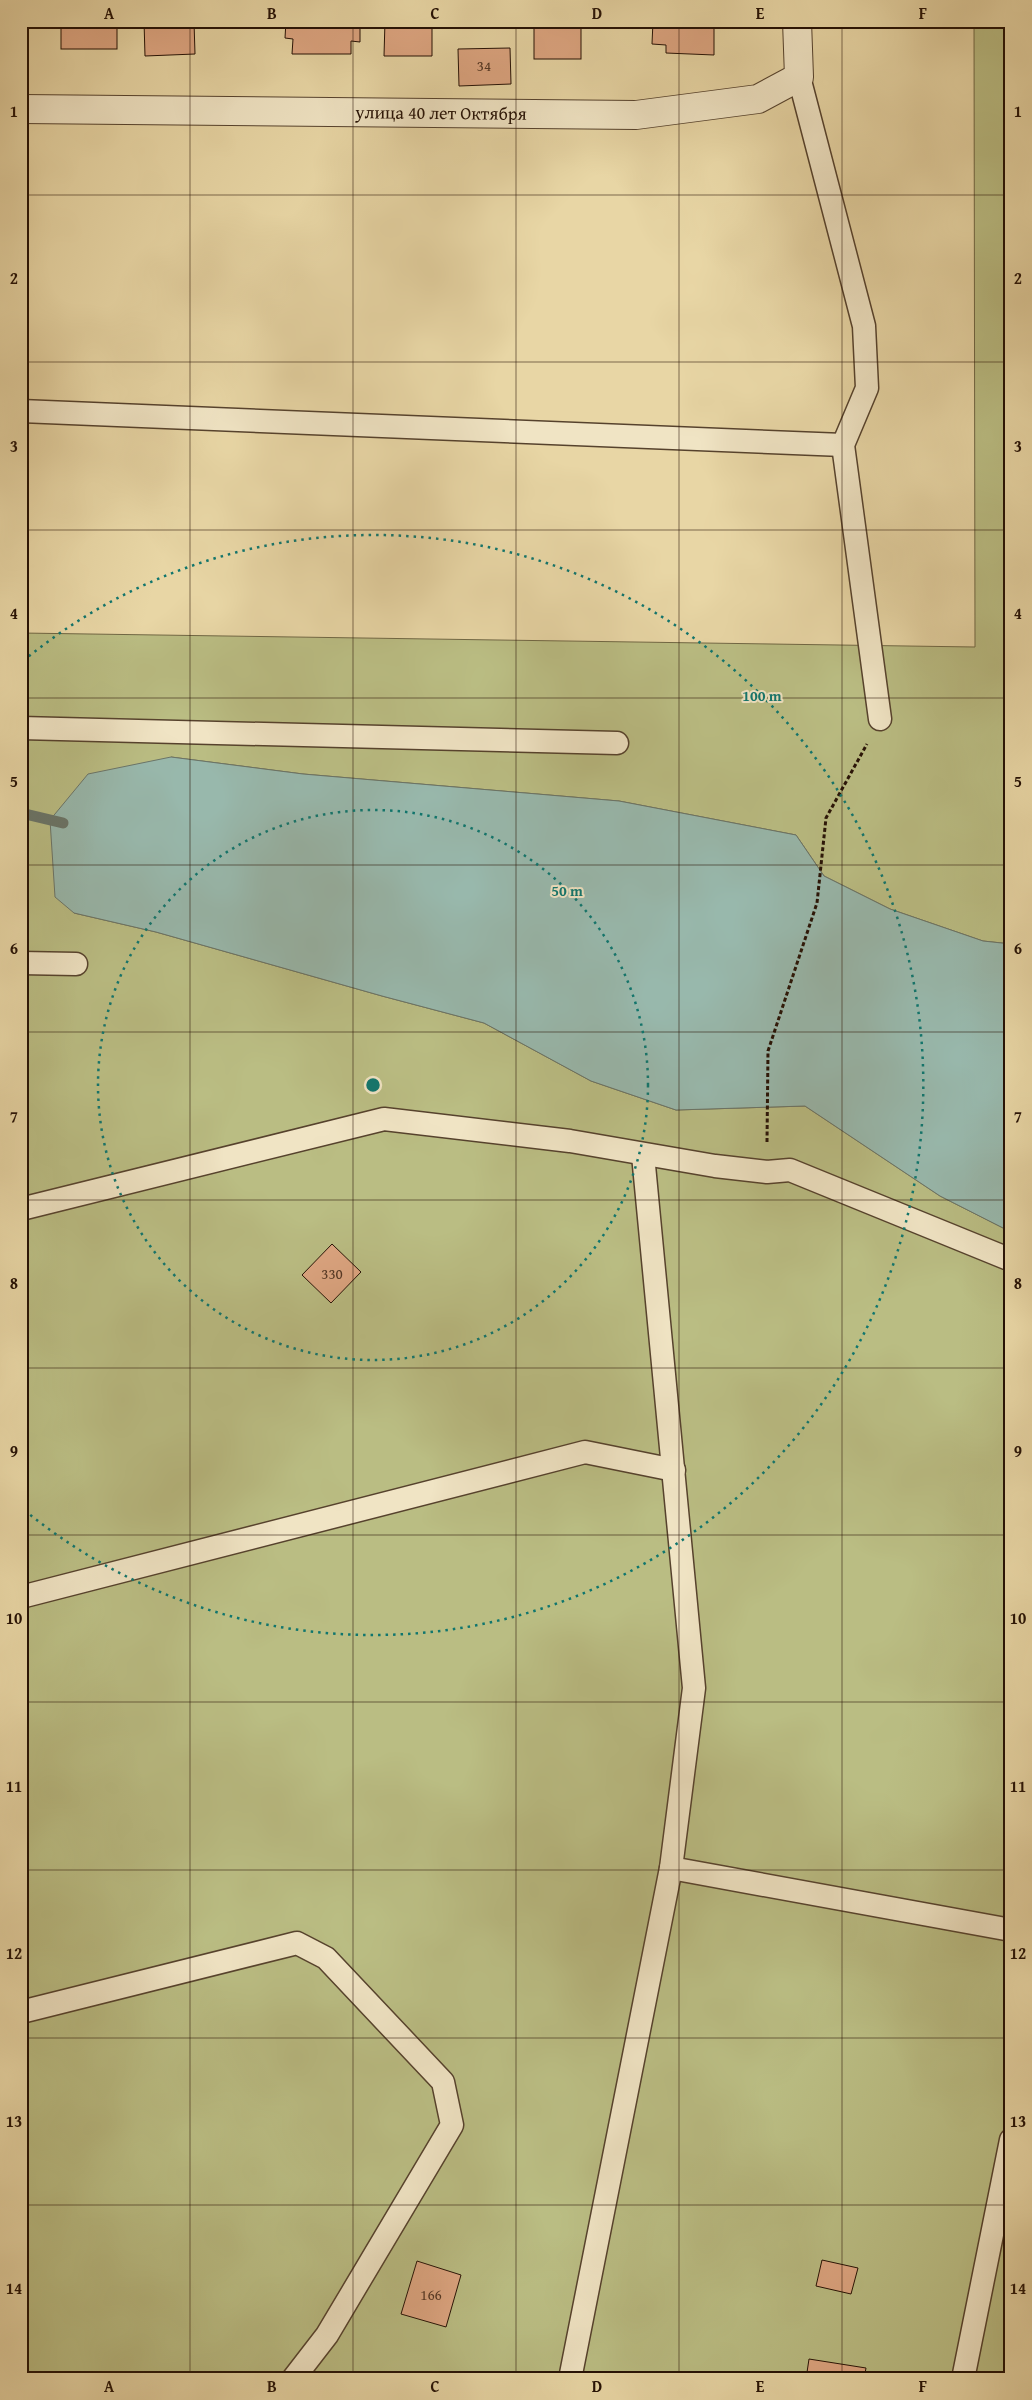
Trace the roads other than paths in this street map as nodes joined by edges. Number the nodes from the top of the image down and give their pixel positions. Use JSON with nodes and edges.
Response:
{"nodes":[{"id":1,"x":797,"y":21,"type":"edge"},
{"id":2,"x":799,"y":77,"type":"junction"},
{"id":3,"x":21,"y":109,"type":"edge"},
{"id":4,"x":21,"y":411,"type":"edge"},
{"id":5,"x":843,"y":445,"type":"junction"},
{"id":6,"x":880,"y":720,"type":"road end"},
{"id":7,"x":21,"y":728,"type":"edge"},
{"id":8,"x":617,"y":743,"type":"dead end"},
{"id":9,"x":21,"y":962,"type":"edge"},
{"id":10,"x":76,"y":964,"type":"dead end"},
{"id":11,"x":643,"y":1155,"type":"junction"},
{"id":12,"x":21,"y":1209,"type":"edge"},
{"id":13,"x":1011,"y":1260,"type":"edge"},
{"id":14,"x":674,"y":1470,"type":"junction"},
{"id":15,"x":21,"y":1597,"type":"edge"},
{"id":16,"x":671,"y":1868,"type":"junction"},
{"id":17,"x":1011,"y":1930,"type":"edge"},
{"id":18,"x":21,"y":2012,"type":"edge"},
{"id":19,"x":1011,"y":2140,"type":"edge"},
{"id":20,"x":293,"y":2379,"type":"edge"},
{"id":21,"x":570,"y":2379,"type":"edge"},
{"id":22,"x":963,"y":2379,"type":"edge"}],
"edges":[{"from":1,"to":2,"type":"street"},
{"from":2,"to":3,"type":"street","name":"улица 40 лет Октября"},
{"from":2,"to":5,"type":"lane"},
{"from":4,"to":5,"type":"lane"},
{"from":5,"to":6,"type":"lane"},
{"from":7,"to":8,"type":"lane"},
{"from":9,"to":10,"type":"lane"},
{"from":11,"to":12,"type":"lane"},
{"from":11,"to":13,"type":"lane"},
{"from":11,"to":14,"type":"lane"},
{"from":14,"to":15,"type":"lane"},
{"from":14,"to":16,"type":"lane"},
{"from":16,"to":17,"type":"lane"},
{"from":16,"to":21,"type":"lane"},
{"from":18,"to":20,"type":"lane"},
{"from":19,"to":22,"type":"lane"}]}
